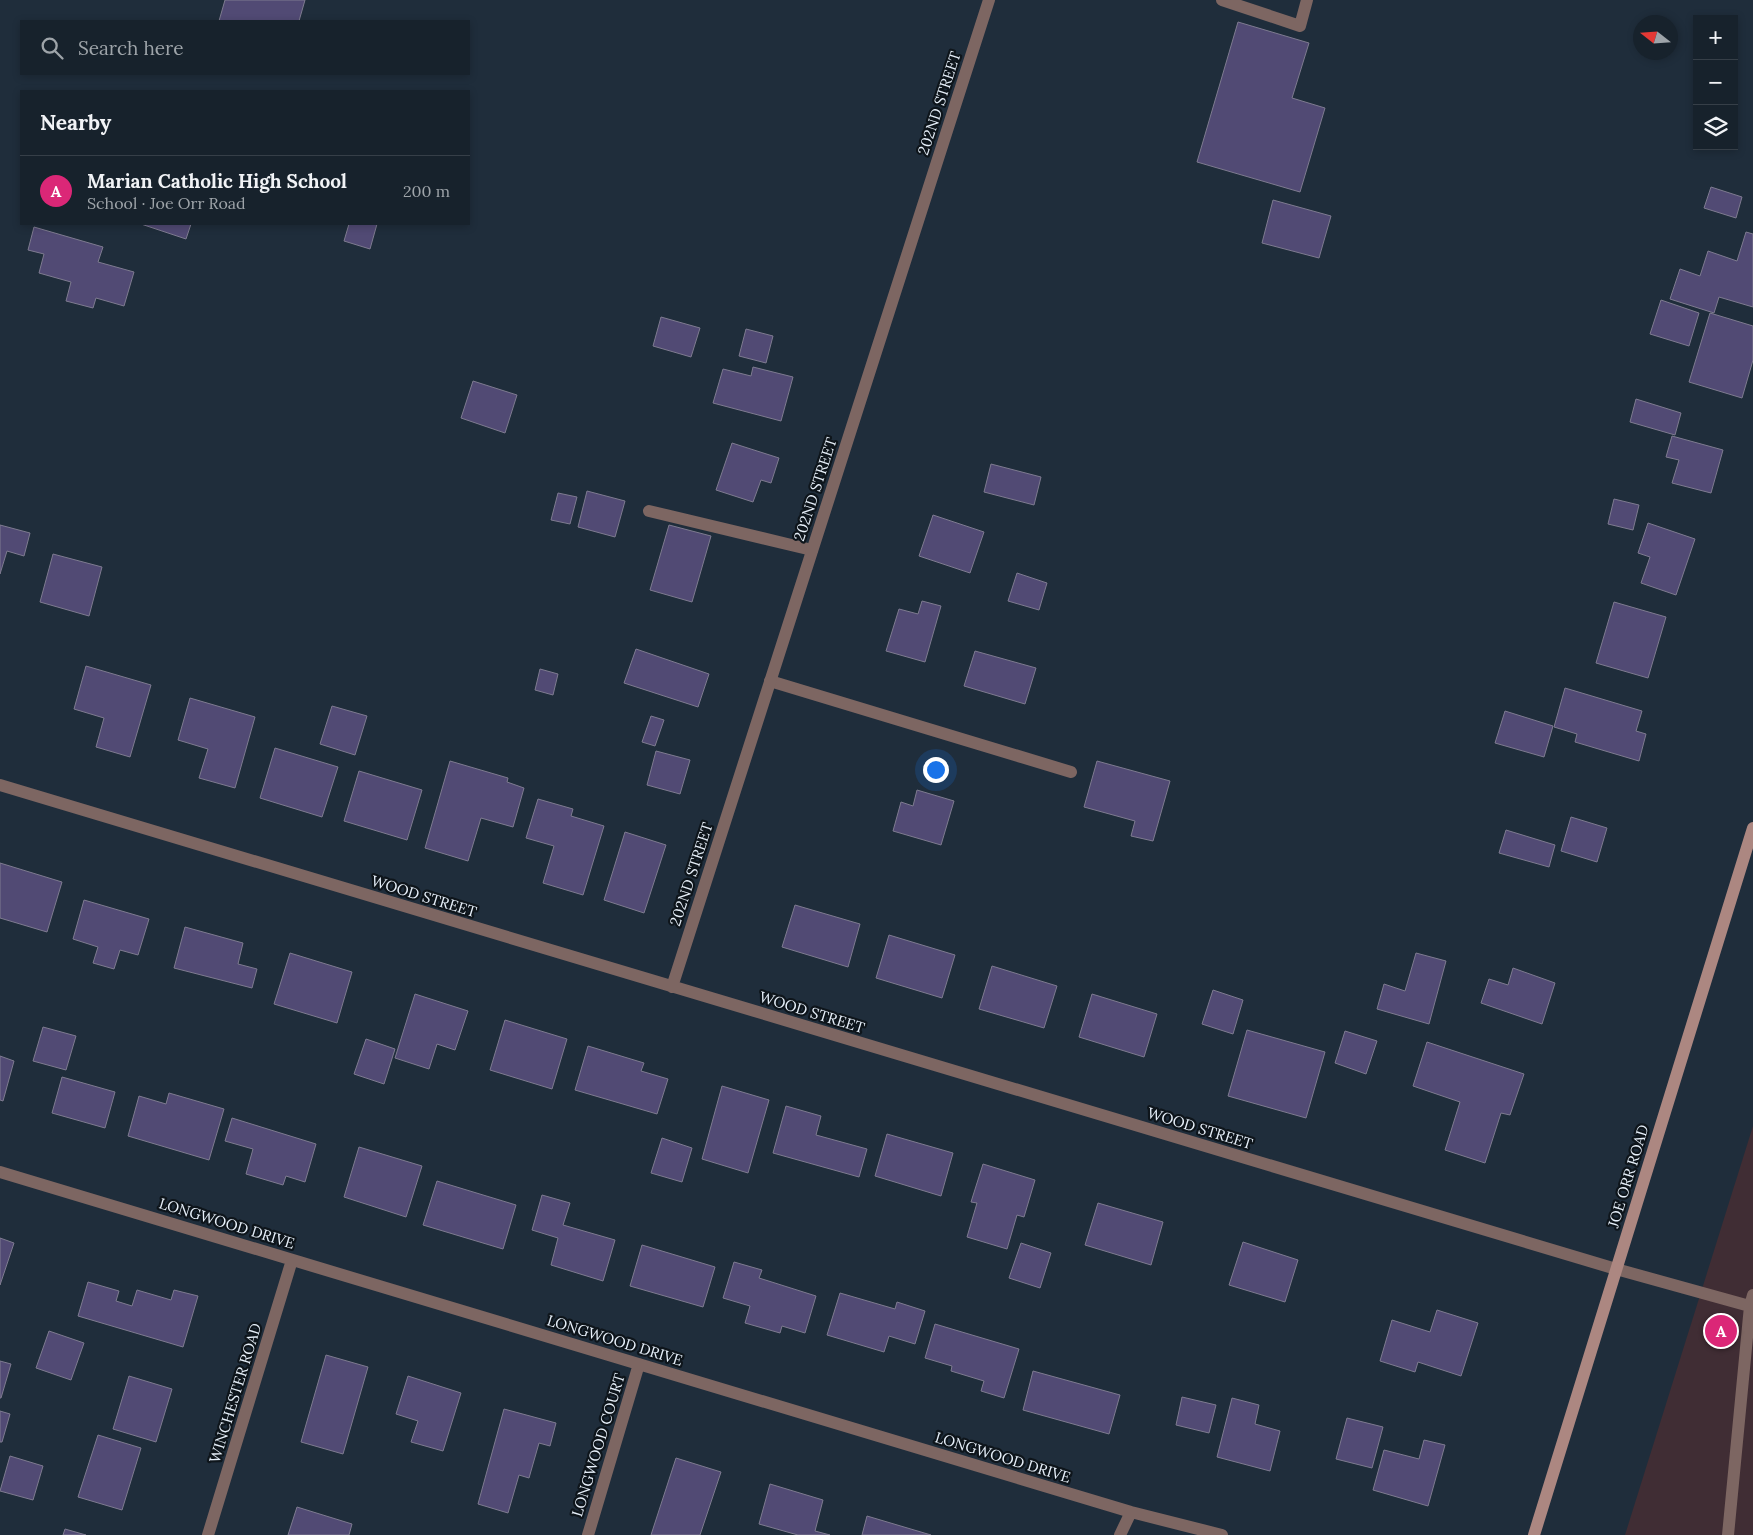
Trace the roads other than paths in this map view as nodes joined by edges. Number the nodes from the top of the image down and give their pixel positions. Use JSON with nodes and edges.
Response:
{"nodes":[{"id":1,"x":989,"y":0,"type":"edge"},
{"id":2,"x":1222,"y":0,"type":"edge"},
{"id":3,"x":1307,"y":0,"type":"edge"},
{"id":4,"x":649,"y":510,"type":"dead end"},
{"id":5,"x":812,"y":550,"type":"junction"},
{"id":6,"x":770,"y":681,"type":"junction"},
{"id":7,"x":1072,"y":772,"type":"dead end"},
{"id":8,"x":0,"y":785,"type":"edge"},
{"id":9,"x":1753,"y":828,"type":"edge"},
{"id":10,"x":672,"y":987,"type":"junction"},
{"id":11,"x":0,"y":1172,"type":"edge"},
{"id":12,"x":292,"y":1260,"type":"junction"},
{"id":13,"x":1616,"y":1269,"type":"junction"},
{"id":14,"x":1752,"y":1303,"type":"edge"},
{"id":15,"x":639,"y":1364,"type":"junction"},
{"id":16,"x":1131,"y":1512,"type":"junction"},
{"id":17,"x":208,"y":1535,"type":"edge"},
{"id":18,"x":588,"y":1535,"type":"edge"},
{"id":19,"x":1120,"y":1535,"type":"edge"},
{"id":20,"x":1222,"y":1535,"type":"edge"},
{"id":21,"x":1534,"y":1535,"type":"edge"},
{"id":22,"x":1728,"y":1535,"type":"edge"}],
"edges":[{"from":1,"to":5,"type":"street","name":"202ND STREET"},
{"from":2,"to":3,"type":"street"},
{"from":4,"to":5,"type":"street"},
{"from":5,"to":6,"type":"street","name":"202ND STREET"},
{"from":6,"to":7,"type":"street"},
{"from":6,"to":10,"type":"street","name":"202ND STREET"},
{"from":8,"to":10,"type":"street","name":"WOOD STREET"},
{"from":9,"to":13,"type":"street","name":"JOE ORR ROAD"},
{"from":10,"to":13,"type":"street","name":"WOOD STREET"},
{"from":11,"to":12,"type":"street","name":"LONGWOOD DRIVE"},
{"from":12,"to":15,"type":"street","name":"LONGWOOD DRIVE"},
{"from":12,"to":17,"type":"street","name":"WINCHESTER ROAD"},
{"from":13,"to":14,"type":"street","name":"WOOD STREET"},
{"from":13,"to":21,"type":"street","name":"JOE ORR ROAD"},
{"from":14,"to":22,"type":"street"},
{"from":15,"to":16,"type":"street","name":"LONGWOOD DRIVE"},
{"from":15,"to":18,"type":"street","name":"LONGWOOD COURT"},
{"from":16,"to":19,"type":"street"},
{"from":16,"to":20,"type":"street","name":"LONGWOOD DRIVE"}]}
